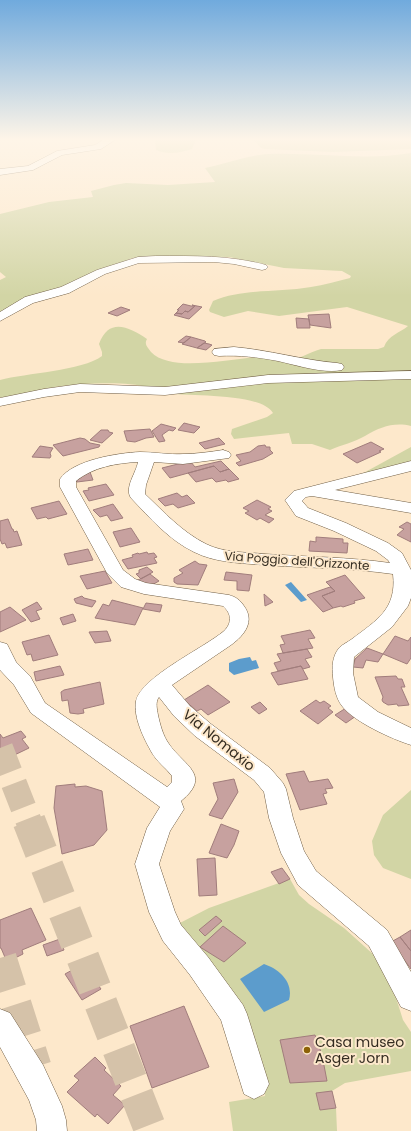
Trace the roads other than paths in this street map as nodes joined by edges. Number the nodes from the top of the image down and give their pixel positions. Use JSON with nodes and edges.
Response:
{"nodes":[{"id":1,"x":262,"y":268,"type":"dead end"},
{"id":2,"x":0,"y":317,"type":"edge"},
{"id":3,"x":219,"y":352,"type":"dead end"},
{"id":4,"x":411,"y":372,"type":"edge"},
{"id":5,"x":411,"y":375,"type":"edge"},
{"id":6,"x":0,"y":402,"type":"edge"},
{"id":7,"x":223,"y":455,"type":"dead end"},
{"id":8,"x":146,"y":457,"type":"junction"},
{"id":9,"x":411,"y":466,"type":"edge"},
{"id":10,"x":309,"y":491,"type":"junction"},
{"id":11,"x":411,"y":508,"type":"edge"},
{"id":12,"x":402,"y":570,"type":"junction"},
{"id":13,"x":0,"y":649,"type":"edge"},
{"id":14,"x":8,"y":674,"type":"edge"},
{"id":15,"x":160,"y":684,"type":"junction"},
{"id":16,"x":411,"y":737,"type":"edge"},
{"id":17,"x":168,"y":799,"type":"junction"},
{"id":18,"x":411,"y":998,"type":"edge"},
{"id":19,"x":0,"y":1022,"type":"edge"},
{"id":20,"x":254,"y":1084,"type":"dead end"},
{"id":21,"x":52,"y":1131,"type":"edge"}],
"edges":[{"from":1,"to":2,"type":"street"},
{"from":3,"to":4,"type":"street"},
{"from":5,"to":6,"type":"street"},
{"from":7,"to":8,"type":"street"},
{"from":8,"to":12,"type":"street","name":"Via Poggio dell'Orizzonte"},
{"from":8,"to":15,"type":"street"},
{"from":9,"to":10,"type":"street"},
{"from":10,"to":11,"type":"street"},
{"from":10,"to":12,"type":"street","name":"Via Poggio dell'Orizzonte"},
{"from":12,"to":16,"type":"street","name":"Via Poggio dell'Orizzonte"},
{"from":13,"to":14,"type":"street"},
{"from":14,"to":17,"type":"street"},
{"from":15,"to":17,"type":"street"},
{"from":15,"to":18,"type":"street","name":"Via Nomaxio"},
{"from":17,"to":20,"type":"street"},
{"from":19,"to":21,"type":"street"}]}
